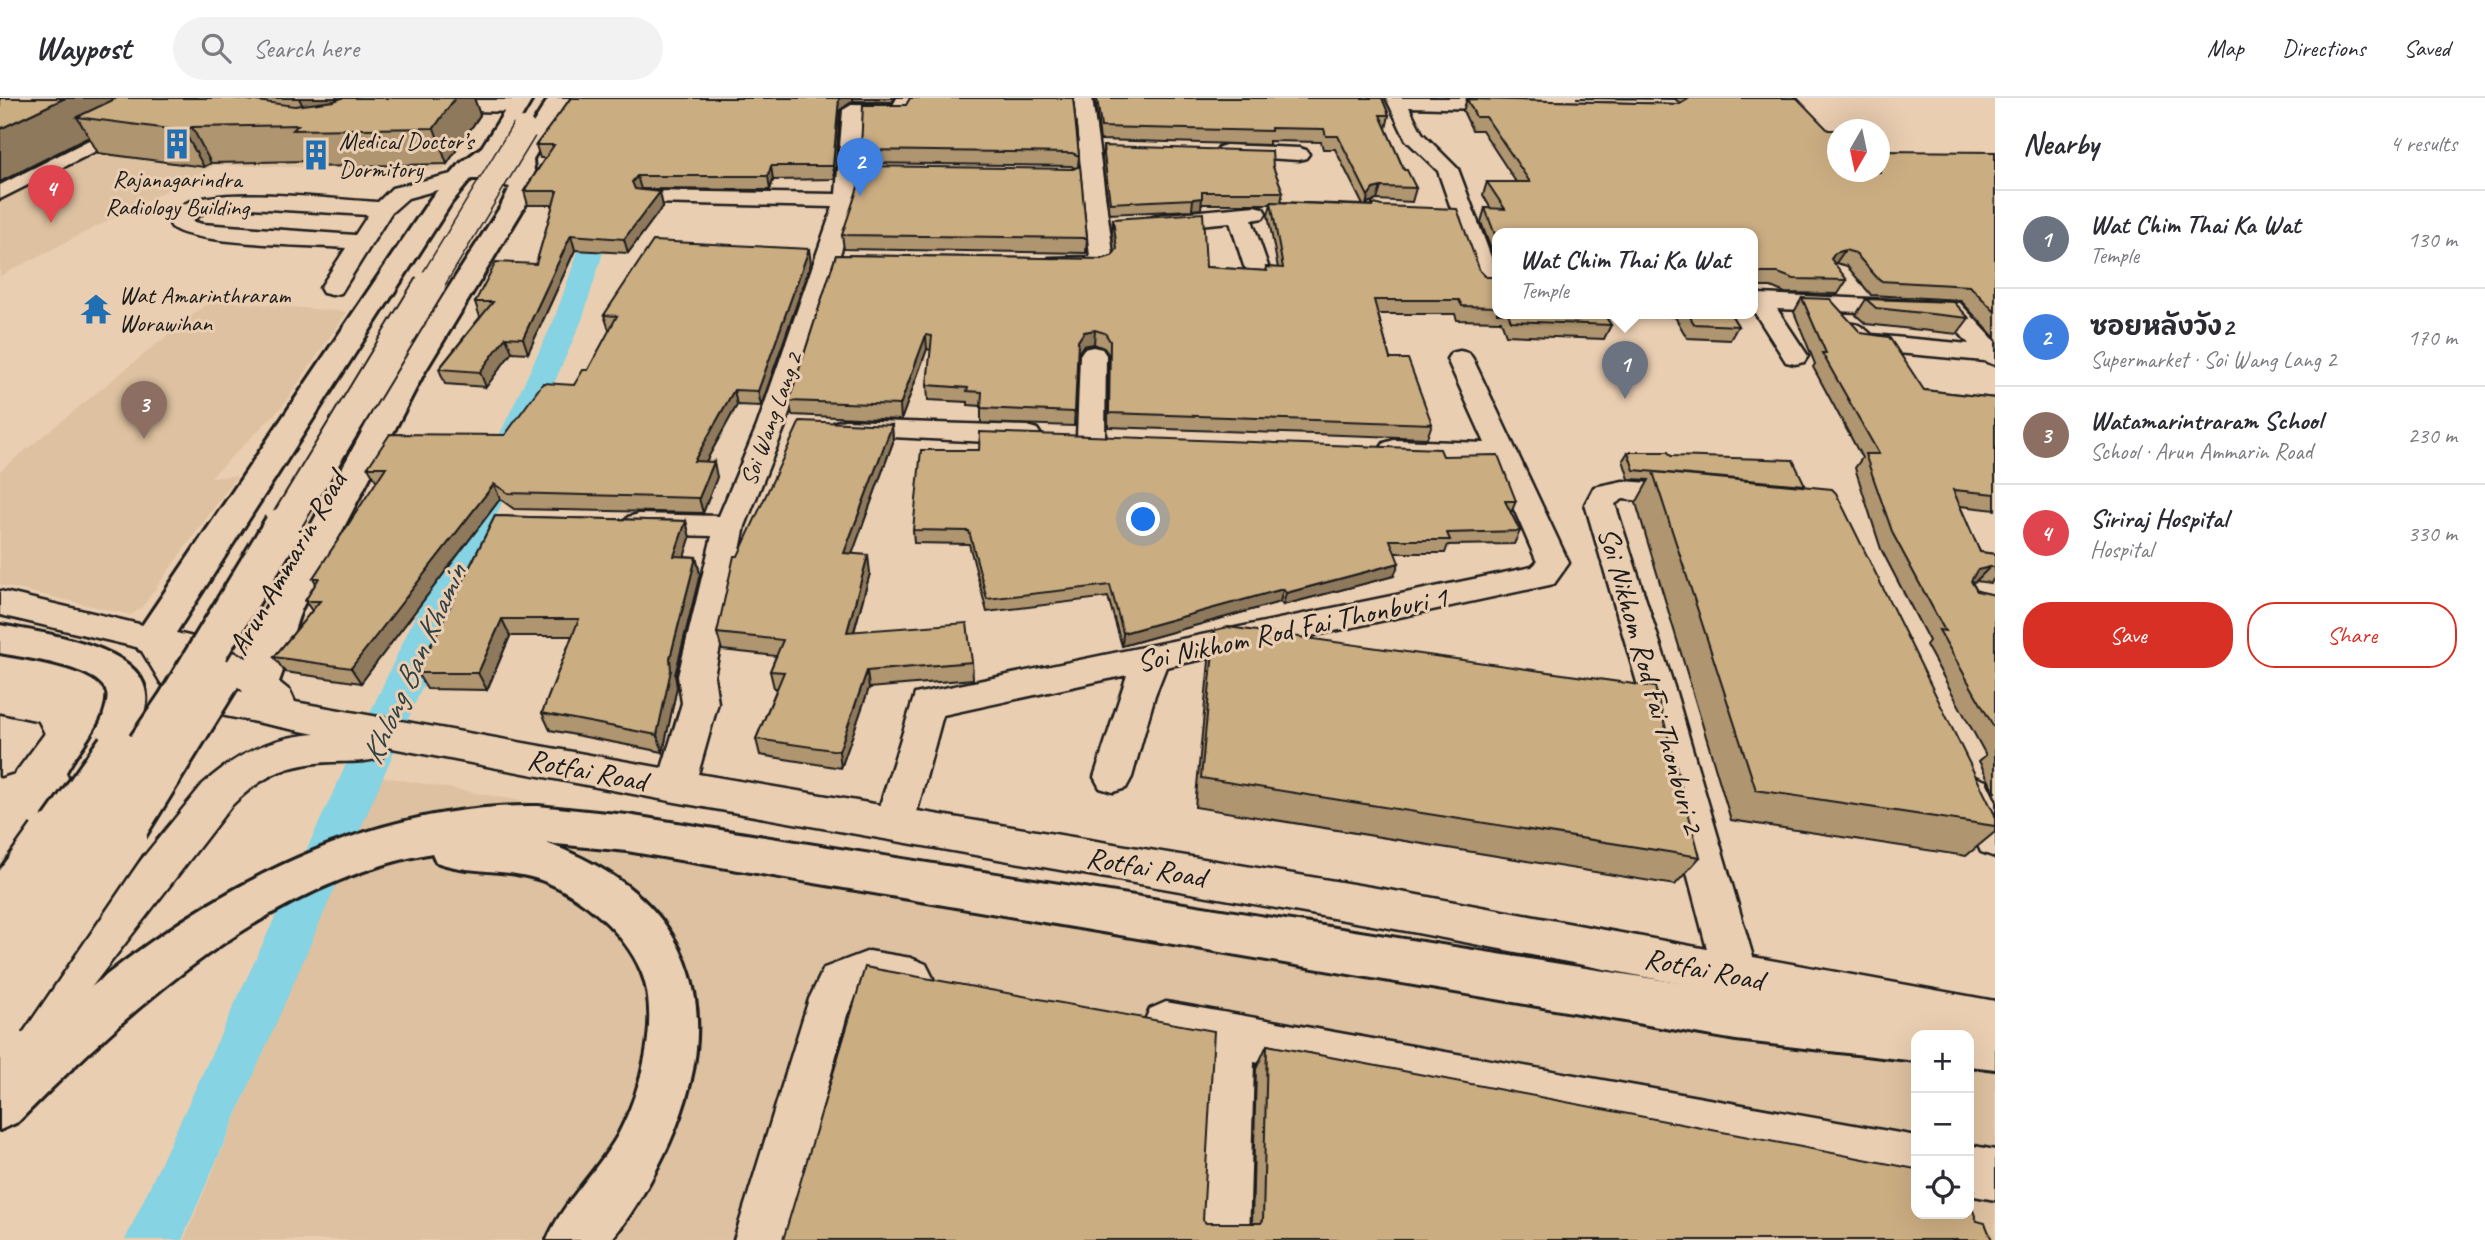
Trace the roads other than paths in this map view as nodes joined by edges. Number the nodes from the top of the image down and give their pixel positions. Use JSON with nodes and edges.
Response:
{"nodes":[{"id":1,"x":187,"y":98,"type":"edge"},
{"id":2,"x":559,"y":98,"type":"edge"},
{"id":3,"x":906,"y":98,"type":"edge"},
{"id":4,"x":1083,"y":98,"type":"edge"},
{"id":5,"x":1396,"y":100,"type":"edge"},
{"id":6,"x":529,"y":101,"type":"edge"},
{"id":7,"x":1536,"y":105,"type":"edge"},
{"id":8,"x":413,"y":106,"type":"edge"},
{"id":9,"x":156,"y":113,"type":"junction"},
{"id":10,"x":197,"y":118,"type":"edge"},
{"id":11,"x":1209,"y":150,"type":"edge"},
{"id":12,"x":1299,"y":154,"type":"dead end"},
{"id":13,"x":522,"y":158,"type":"junction"},
{"id":14,"x":463,"y":184,"type":"junction"},
{"id":15,"x":0,"y":193,"type":"edge"},
{"id":16,"x":649,"y":197,"type":"edge"},
{"id":17,"x":846,"y":201,"type":"junction"},
{"id":18,"x":383,"y":209,"type":"junction"},
{"id":19,"x":1439,"y":213,"type":"edge"},
{"id":20,"x":1463,"y":214,"type":"junction"},
{"id":21,"x":1098,"y":224,"type":"junction"},
{"id":22,"x":361,"y":242,"type":"junction"},
{"id":23,"x":1030,"y":262,"type":"edge"},
{"id":24,"x":1256,"y":266,"type":"dead end"},
{"id":25,"x":1489,"y":284,"type":"edge"},
{"id":26,"x":331,"y":288,"type":"dead end"},
{"id":27,"x":1838,"y":294,"type":"junction"},
{"id":28,"x":1093,"y":355,"type":"dead end"},
{"id":29,"x":1994,"y":355,"type":"edge"},
{"id":30,"x":1795,"y":356,"type":"dead end"},
{"id":31,"x":1460,"y":359,"type":"dead end"},
{"id":32,"x":795,"y":426,"type":"junction"},
{"id":33,"x":1367,"y":448,"type":"edge"},
{"id":34,"x":1506,"y":453,"type":"junction"},
{"id":35,"x":1716,"y":498,"type":"edge"},
{"id":36,"x":611,"y":523,"type":"edge"},
{"id":37,"x":730,"y":526,"type":"junction"},
{"id":38,"x":0,"y":603,"type":"edge"},
{"id":39,"x":0,"y":639,"type":"edge"},
{"id":40,"x":152,"y":640,"type":"junction"},
{"id":41,"x":1227,"y":642,"type":"junction"},
{"id":42,"x":1325,"y":654,"type":"edge"},
{"id":43,"x":1152,"y":658,"type":"junction"},
{"id":44,"x":259,"y":685,"type":"junction"},
{"id":45,"x":296,"y":717,"type":"junction"},
{"id":46,"x":0,"y":729,"type":"edge"},
{"id":47,"x":332,"y":735,"type":"junction"},
{"id":48,"x":0,"y":761,"type":"edge"},
{"id":49,"x":1959,"y":766,"type":"edge"},
{"id":50,"x":1113,"y":777,"type":"dead end"},
{"id":51,"x":675,"y":786,"type":"junction"},
{"id":52,"x":894,"y":824,"type":"junction"},
{"id":53,"x":1995,"y":839,"type":"edge"},
{"id":54,"x":44,"y":850,"type":"junction"},
{"id":55,"x":293,"y":882,"type":"junction"},
{"id":56,"x":0,"y":912,"type":"edge"},
{"id":57,"x":0,"y":959,"type":"edge"},
{"id":58,"x":1736,"y":975,"type":"junction"},
{"id":59,"x":951,"y":985,"type":"edge"},
{"id":60,"x":1125,"y":1017,"type":"edge"},
{"id":61,"x":0,"y":1018,"type":"edge"},
{"id":62,"x":1995,"y":1023,"type":"edge"},
{"id":63,"x":1232,"y":1036,"type":"junction"},
{"id":64,"x":1911,"y":1036,"type":"edge"},
{"id":65,"x":1974,"y":1043,"type":"edge"},
{"id":66,"x":1995,"y":1045,"type":"edge"},
{"id":67,"x":0,"y":1069,"type":"edge"},
{"id":68,"x":0,"y":1104,"type":"edge"},
{"id":69,"x":1911,"y":1159,"type":"edge"},
{"id":70,"x":1974,"y":1171,"type":"edge"},
{"id":71,"x":1995,"y":1175,"type":"edge"},
{"id":72,"x":575,"y":1240,"type":"edge"},
{"id":73,"x":760,"y":1240,"type":"edge"},
{"id":74,"x":1223,"y":1240,"type":"edge"}],
"edges":[{"from":1,"to":9,"type":"street"},
{"from":2,"to":13,"type":"main road","name":"Arun Ammarin Road"},
{"from":3,"to":17,"type":"street","name":"Soi Wang Lang 2"},
{"from":4,"to":21,"type":"street"},
{"from":5,"to":7,"type":"street"},
{"from":5,"to":20,"type":"street"},
{"from":6,"to":8,"type":"street"},
{"from":6,"to":14,"type":"main road"},
{"from":6,"to":57,"type":"main road","bridge":true},
{"from":9,"to":10,"type":"street"},
{"from":9,"to":15,"type":"street"},
{"from":11,"to":12,"type":"street"},
{"from":13,"to":44,"type":"main road"},
{"from":13,"to":61,"type":"main road","name":"Arun Ammarin Road","bridge":true},
{"from":14,"to":18,"type":"street"},
{"from":14,"to":40,"type":"main road"},
{"from":14,"to":54,"type":"main road","name":"Arun Ammarin Road","bridge":true},
{"from":16,"to":17,"type":"street"},
{"from":17,"to":32,"type":"street","name":"Soi Wang Lang 2"},
{"from":18,"to":22,"type":"street"},
{"from":18,"to":22,"type":"street"},
{"from":19,"to":20,"type":"street"},
{"from":20,"to":25,"type":"street"},
{"from":21,"to":23,"type":"street"},
{"from":21,"to":24,"type":"street"},
{"from":22,"to":26,"type":"street"},
{"from":27,"to":29,"type":"street"},
{"from":27,"to":29,"type":"street"},
{"from":27,"to":30,"type":"street"},
{"from":28,"to":32,"type":"street"},
{"from":31,"to":34,"type":"street","name":"Soi Nikhom Rod Fai Thonburi 1"},
{"from":32,"to":37,"type":"street","name":"Soi Wang Lang 2"},
{"from":33,"to":34,"type":"street"},
{"from":34,"to":41,"type":"street","name":"Soi Nikhom Rod Fai Thonburi 1"},
{"from":35,"to":58,"type":"street","name":"Soi Nikhom Rod Fai Thonburi 2"},
{"from":36,"to":37,"type":"street"},
{"from":37,"to":51,"type":"street","name":"Soi Wang Lang 2"},
{"from":38,"to":40,"type":"street"},
{"from":39,"to":54,"type":"main road","bridge":true},
{"from":40,"to":44,"type":"street"},
{"from":40,"to":45,"type":"street"},
{"from":41,"to":42,"type":"street"},
{"from":41,"to":43,"type":"street","name":"Soi Nikhom Rod Fai Thonburi 1"},
{"from":43,"to":50,"type":"street"},
{"from":43,"to":52,"type":"street","name":"Soi Nikhom Rod Fai Thonburi 1"},
{"from":44,"to":45,"type":"street"},
{"from":45,"to":47,"type":"street"},
{"from":46,"to":48,"type":"street"},
{"from":47,"to":51,"type":"street","name":"Rotfai Road"},
{"from":47,"to":67,"type":"street"},
{"from":49,"to":53,"type":"street"},
{"from":51,"to":52,"type":"street","name":"Rotfai Road"},
{"from":52,"to":58,"type":"street","name":"Rotfai Road"},
{"from":54,"to":56,"type":"main road","name":"Arun Ammarin Road","bridge":true},
{"from":55,"to":64,"type":"main road"},
{"from":55,"to":68,"type":"main road"},
{"from":55,"to":72,"type":"main road"},
{"from":58,"to":62,"type":"street","name":"Rotfai Road"},
{"from":59,"to":73,"type":"street"},
{"from":60,"to":63,"type":"street"},
{"from":63,"to":69,"type":"street"},
{"from":63,"to":74,"type":"street"},
{"from":65,"to":66,"type":"main road"},
{"from":70,"to":71,"type":"street"}]}
